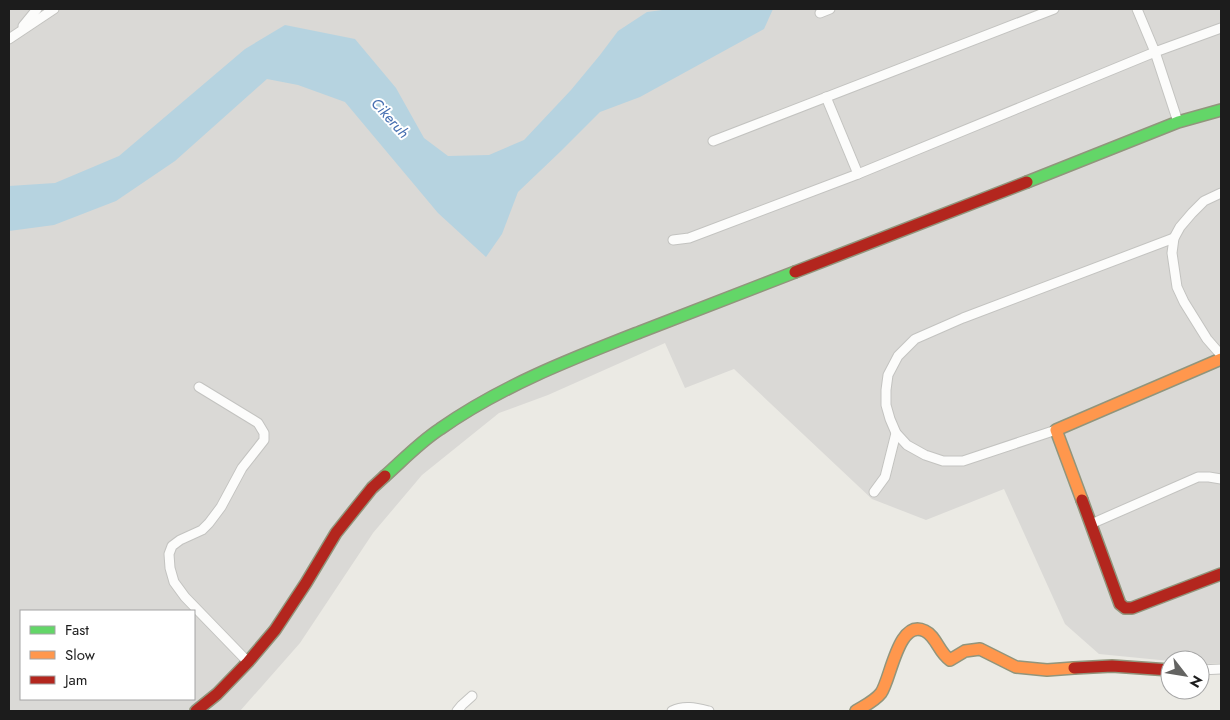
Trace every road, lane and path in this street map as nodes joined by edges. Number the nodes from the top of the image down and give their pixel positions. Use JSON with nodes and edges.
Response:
{"nodes":[{"id":1,"x":37,"y":9,"type":"edge"},
{"id":2,"x":54,"y":9,"type":"edge"},
{"id":3,"x":830,"y":9,"type":"edge"},
{"id":4,"x":1054,"y":9,"type":"edge"},
{"id":5,"x":1137,"y":9,"type":"edge"},
{"id":6,"x":820,"y":13,"type":"dead end"},
{"id":7,"x":1221,"y":28,"type":"edge"},
{"id":8,"x":18,"y":33,"type":"junction"},
{"id":9,"x":9,"y":39,"type":"edge"},
{"id":10,"x":1155,"y":52,"type":"junction"},
{"id":11,"x":826,"y":97,"type":"junction"},
{"id":12,"x":1221,"y":110,"type":"edge"},
{"id":13,"x":1178,"y":122,"type":"junction"},
{"id":14,"x":713,"y":141,"type":"dead end"},
{"id":15,"x":858,"y":174,"type":"junction"},
{"id":16,"x":1221,"y":193,"type":"edge"},
{"id":17,"x":1174,"y":238,"type":"junction"},
{"id":18,"x":673,"y":240,"type":"dead end"},
{"id":19,"x":1221,"y":355,"type":"edge"},
{"id":20,"x":1221,"y":359,"type":"edge"},
{"id":21,"x":199,"y":387,"type":"dead end"},
{"id":22,"x":1056,"y":430,"type":"junction"},
{"id":23,"x":896,"y":433,"type":"junction"},
{"id":24,"x":1221,"y":479,"type":"edge"},
{"id":25,"x":874,"y":492,"type":"dead end"},
{"id":26,"x":1091,"y":524,"type":"junction"},
{"id":27,"x":1221,"y":574,"type":"edge"},
{"id":28,"x":248,"y":662,"type":"junction"},
{"id":29,"x":1160,"y":669,"type":"edge"},
{"id":30,"x":472,"y":696,"type":"dead end"},
{"id":31,"x":196,"y":711,"type":"edge"},
{"id":32,"x":457,"y":711,"type":"edge"},
{"id":33,"x":672,"y":711,"type":"edge"},
{"id":34,"x":709,"y":711,"type":"edge"},
{"id":35,"x":856,"y":711,"type":"edge"}],
"edges":[{"from":1,"to":8,"type":"street"},
{"from":2,"to":8,"type":"street"},
{"from":3,"to":6,"type":"street"},
{"from":4,"to":11,"type":"street"},
{"from":5,"to":10,"type":"street"},
{"from":7,"to":10,"type":"street"},
{"from":8,"to":9,"type":"street"},
{"from":10,"to":13,"type":"street"},
{"from":10,"to":15,"type":"street"},
{"from":11,"to":14,"type":"street"},
{"from":11,"to":15,"type":"street"},
{"from":12,"to":13,"type":"street"},
{"from":13,"to":28,"type":"street"},
{"from":15,"to":18,"type":"street"},
{"from":16,"to":17,"type":"street"},
{"from":17,"to":19,"type":"street"},
{"from":17,"to":23,"type":"street"},
{"from":20,"to":22,"type":"street"},
{"from":21,"to":28,"type":"street"},
{"from":22,"to":23,"type":"street"},
{"from":22,"to":26,"type":"street"},
{"from":23,"to":25,"type":"street"},
{"from":24,"to":26,"type":"street"},
{"from":26,"to":27,"type":"street"},
{"from":28,"to":31,"type":"street"},
{"from":29,"to":35,"type":"street"},
{"from":30,"to":32,"type":"street"},
{"from":33,"to":34,"type":"street"}]}
